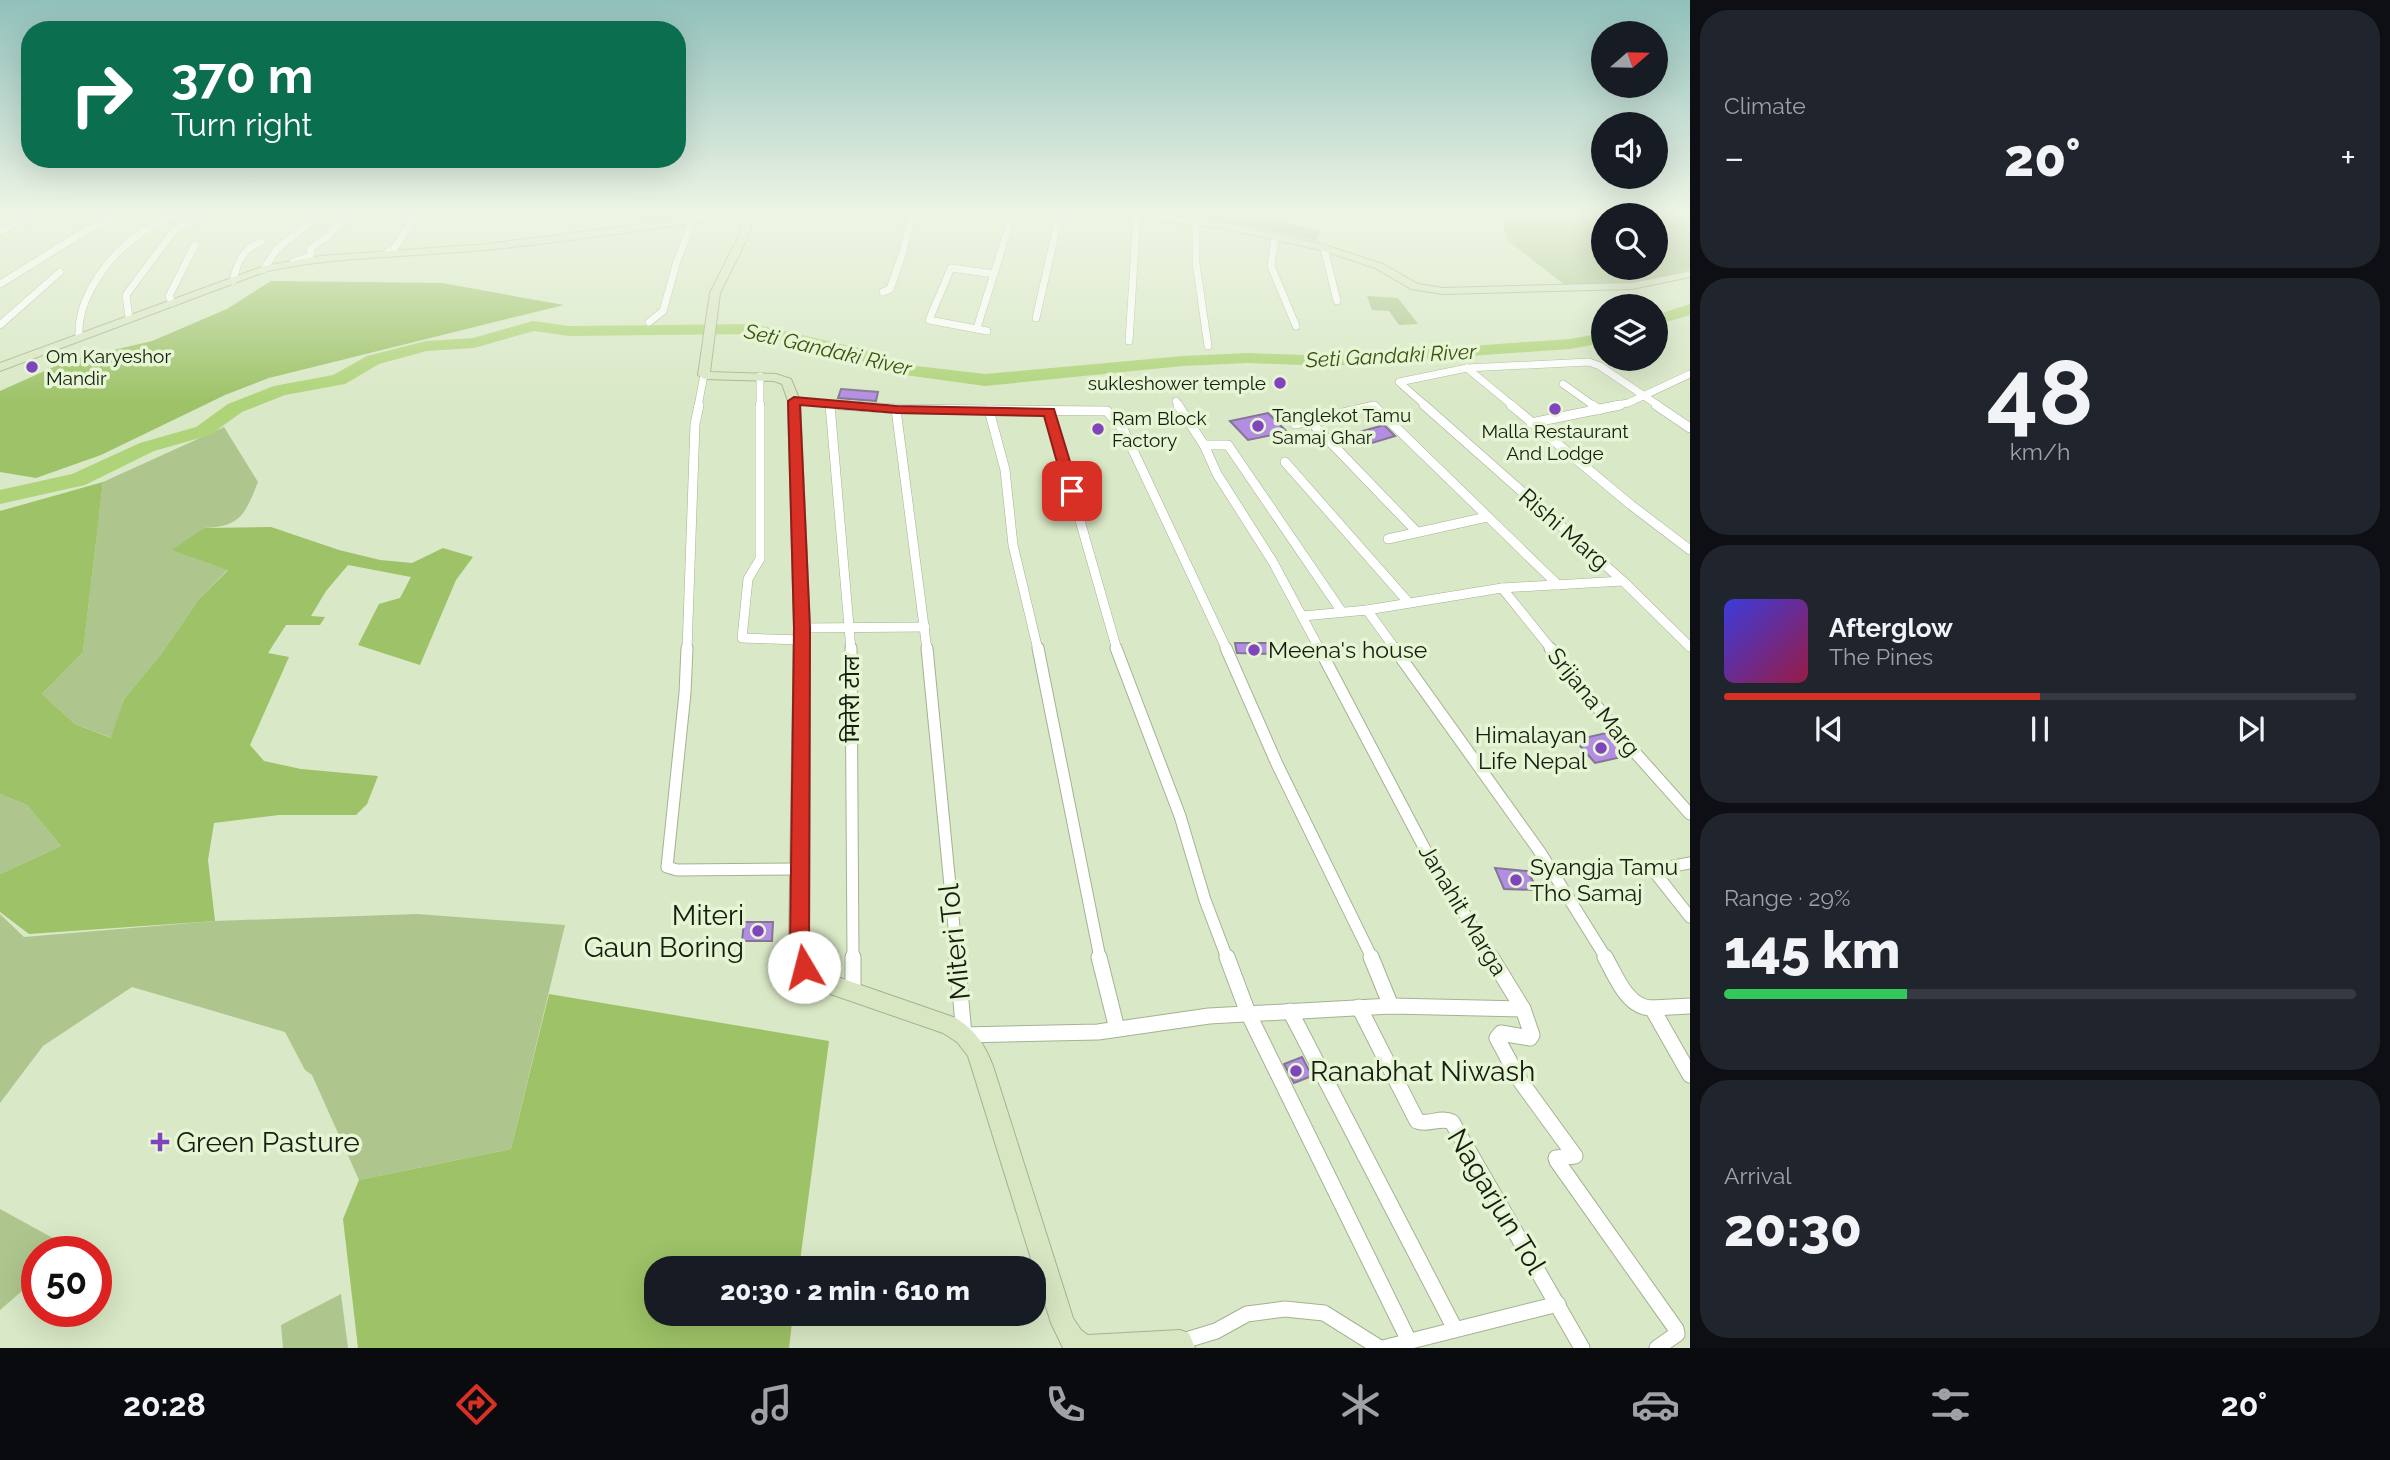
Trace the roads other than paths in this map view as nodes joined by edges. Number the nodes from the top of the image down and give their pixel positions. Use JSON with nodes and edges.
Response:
{"nodes":[{"id":1,"x":56,"y":276,"type":"edge"},
{"id":2,"x":101,"y":276,"type":"edge"},
{"id":3,"x":139,"y":276,"type":"edge"},
{"id":4,"x":179,"y":276,"type":"edge"},
{"id":5,"x":234,"y":276,"type":"edge"},
{"id":6,"x":246,"y":276,"type":"edge"},
{"id":7,"x":673,"y":276,"type":"edge"},
{"id":8,"x":724,"y":276,"type":"edge"},
{"id":9,"x":895,"y":276,"type":"edge"},
{"id":10,"x":948,"y":276,"type":"edge"},
{"id":11,"x":994,"y":276,"type":"edge"},
{"id":12,"x":1046,"y":276,"type":"edge"},
{"id":13,"x":1133,"y":276,"type":"edge"},
{"id":14,"x":1198,"y":276,"type":"edge"},
{"id":15,"x":1275,"y":276,"type":"edge"},
{"id":16,"x":1331,"y":276,"type":"edge"},
{"id":17,"x":1396,"y":276,"type":"edge"},
{"id":18,"x":1681,"y":276,"type":"edge"},
{"id":19,"x":233,"y":281,"type":"junction"},
{"id":20,"x":883,"y":292,"type":"dead end"},
{"id":21,"x":1337,"y":301,"type":"dead end"},
{"id":22,"x":172,"y":303,"type":"junction"},
{"id":23,"x":129,"y":318,"type":"junction"},
{"id":24,"x":1036,"y":318,"type":"dead end"},
{"id":25,"x":649,"y":322,"type":"dead end"},
{"id":26,"x":0,"y":325,"type":"edge"},
{"id":27,"x":1296,"y":326,"type":"dead end"},
{"id":28,"x":977,"y":328,"type":"junction"},
{"id":29,"x":987,"y":331,"type":"dead end"},
{"id":30,"x":79,"y":336,"type":"junction"},
{"id":31,"x":1129,"y":341,"type":"dead end"},
{"id":32,"x":1208,"y":346,"type":"dead end"},
{"id":33,"x":0,"y":367,"type":"edge"},
{"id":34,"x":1467,"y":368,"type":"junction"},
{"id":35,"x":1690,"y":374,"type":"edge"},
{"id":36,"x":704,"y":375,"type":"junction"},
{"id":37,"x":760,"y":376,"type":"junction"},
{"id":38,"x":1563,"y":384,"type":"dead end"},
{"id":39,"x":1642,"y":396,"type":"junction"},
{"id":40,"x":794,"y":401,"type":"junction"},
{"id":41,"x":1176,"y":401,"type":"dead end"},
{"id":42,"x":830,"y":405,"type":"junction"},
{"id":43,"x":897,"y":410,"type":"junction"},
{"id":44,"x":989,"y":410,"type":"junction"},
{"id":45,"x":1599,"y":410,"type":"junction"},
{"id":46,"x":1049,"y":412,"type":"junction"},
{"id":47,"x":1309,"y":420,"type":"junction"},
{"id":48,"x":1531,"y":423,"type":"junction"},
{"id":49,"x":1295,"y":424,"type":"dead end"},
{"id":50,"x":1690,"y":428,"type":"edge"},
{"id":51,"x":1204,"y":445,"type":"junction"},
{"id":52,"x":1286,"y":462,"type":"dead end"},
{"id":53,"x":1487,"y":517,"type":"junction"},
{"id":54,"x":1417,"y":532,"type":"junction"},
{"id":55,"x":1388,"y":539,"type":"dead end"},
{"id":56,"x":1690,"y":550,"type":"edge"},
{"id":57,"x":1623,"y":581,"type":"junction"},
{"id":58,"x":1558,"y":585,"type":"junction"},
{"id":59,"x":1502,"y":588,"type":"junction"},
{"id":60,"x":1409,"y":603,"type":"junction"},
{"id":61,"x":1367,"y":610,"type":"junction"},
{"id":62,"x":1342,"y":612,"type":"junction"},
{"id":63,"x":1303,"y":617,"type":"junction"},
{"id":64,"x":925,"y":627,"type":"junction"},
{"id":65,"x":851,"y":628,"type":"junction"},
{"id":66,"x":802,"y":634,"type":"junction"},
{"id":67,"x":1690,"y":647,"type":"edge"},
{"id":68,"x":1690,"y":814,"type":"edge"},
{"id":69,"x":1690,"y":863,"type":"edge"},
{"id":70,"x":800,"y":869,"type":"junction"},
{"id":71,"x":1690,"y":917,"type":"edge"},
{"id":72,"x":853,"y":993,"type":"junction"},
{"id":73,"x":1391,"y":1006,"type":"junction"},
{"id":74,"x":1690,"y":1006,"type":"edge"},
{"id":75,"x":1359,"y":1007,"type":"junction"},
{"id":76,"x":1652,"y":1008,"type":"junction"},
{"id":77,"x":1523,"y":1009,"type":"junction"},
{"id":78,"x":1290,"y":1011,"type":"junction"},
{"id":79,"x":1248,"y":1013,"type":"junction"},
{"id":80,"x":1116,"y":1029,"type":"junction"},
{"id":81,"x":964,"y":1035,"type":"junction"},
{"id":82,"x":1690,"y":1075,"type":"edge"},
{"id":83,"x":1558,"y":1304,"type":"junction"},
{"id":84,"x":1455,"y":1329,"type":"junction"},
{"id":85,"x":1409,"y":1341,"type":"junction"},
{"id":86,"x":1182,"y":1345,"type":"edge"},
{"id":87,"x":1381,"y":1348,"type":"edge"},
{"id":88,"x":1582,"y":1348,"type":"edge"},
{"id":89,"x":1657,"y":1348,"type":"edge"}],
"edges":[{"from":1,"to":26,"type":"street"},
{"from":2,"to":30,"type":"street"},
{"from":3,"to":23,"type":"street"},
{"from":4,"to":22,"type":"street"},
{"from":5,"to":19,"type":"street"},
{"from":6,"to":19,"type":"main road"},
{"from":7,"to":25,"type":"street"},
{"from":8,"to":36,"type":"main road"},
{"from":9,"to":20,"type":"street"},
{"from":10,"to":28,"type":"street"},
{"from":11,"to":28,"type":"street"},
{"from":12,"to":24,"type":"street"},
{"from":13,"to":31,"type":"street"},
{"from":14,"to":32,"type":"street"},
{"from":15,"to":27,"type":"street"},
{"from":16,"to":21,"type":"street"},
{"from":17,"to":18,"type":"main road"},
{"from":19,"to":22,"type":"main road"},
{"from":22,"to":23,"type":"main road"},
{"from":23,"to":30,"type":"main road"},
{"from":28,"to":29,"type":"street"},
{"from":30,"to":33,"type":"main road"},
{"from":34,"to":39,"type":"street"},
{"from":34,"to":48,"type":"street"},
{"from":34,"to":57,"type":"street","name":"Rishi Marg"},
{"from":35,"to":39,"type":"street"},
{"from":36,"to":37,"type":"main road"},
{"from":36,"to":70,"type":"street"},
{"from":37,"to":40,"type":"main road"},
{"from":37,"to":66,"type":"street"},
{"from":38,"to":45,"type":"street"},
{"from":39,"to":45,"type":"street"},
{"from":39,"to":50,"type":"street"},
{"from":40,"to":42,"type":"street"},
{"from":40,"to":66,"type":"main road"},
{"from":41,"to":51,"type":"street","name":"Janahit Marga"},
{"from":42,"to":43,"type":"street"},
{"from":42,"to":65,"type":"street","name":"मितेरी टोल"},
{"from":43,"to":44,"type":"street"},
{"from":43,"to":64,"type":"street","name":"Miteri Tol"},
{"from":44,"to":46,"type":"street"},
{"from":44,"to":80,"type":"street"},
{"from":45,"to":48,"type":"street"},
{"from":46,"to":73,"type":"street"},
{"from":46,"to":79,"type":"street"},
{"from":47,"to":49,"type":"street"},
{"from":47,"to":53,"type":"street"},
{"from":47,"to":54,"type":"street"},
{"from":48,"to":56,"type":"street"},
{"from":51,"to":62,"type":"street"},
{"from":51,"to":63,"type":"street","name":"Janahit Marga"},
{"from":52,"to":60,"type":"street"},
{"from":53,"to":54,"type":"street"},
{"from":53,"to":58,"type":"street"},
{"from":54,"to":55,"type":"street"},
{"from":57,"to":58,"type":"street"},
{"from":57,"to":67,"type":"street","name":"Rishi Marg"},
{"from":58,"to":59,"type":"street"},
{"from":59,"to":60,"type":"street"},
{"from":59,"to":68,"type":"street","name":"Srijana Marg"},
{"from":60,"to":61,"type":"street"},
{"from":61,"to":62,"type":"street"},
{"from":61,"to":76,"type":"street"},
{"from":62,"to":63,"type":"street"},
{"from":63,"to":77,"type":"street","name":"Janahit Marga"},
{"from":64,"to":65,"type":"street"},
{"from":64,"to":81,"type":"street","name":"Miteri Tol"},
{"from":65,"to":66,"type":"street"},
{"from":65,"to":72,"type":"street","name":"मितेरी टोल"},
{"from":66,"to":70,"type":"main road"},
{"from":69,"to":71,"type":"street"},
{"from":70,"to":72,"type":"main road"},
{"from":72,"to":81,"type":"main road"},
{"from":73,"to":75,"type":"street"},
{"from":73,"to":77,"type":"street"},
{"from":74,"to":76,"type":"street"},
{"from":75,"to":78,"type":"street"},
{"from":75,"to":83,"type":"street","name":"Nagarjun Tol"},
{"from":76,"to":82,"type":"street"},
{"from":77,"to":89,"type":"street","name":"Janahit Marga"},
{"from":78,"to":79,"type":"street"},
{"from":78,"to":84,"type":"street"},
{"from":79,"to":80,"type":"street"},
{"from":79,"to":85,"type":"street"},
{"from":80,"to":81,"type":"street"},
{"from":81,"to":86,"type":"main road","name":"Miteri Tol"},
{"from":83,"to":84,"type":"street"},
{"from":83,"to":88,"type":"street","name":"Nagarjun Tol"},
{"from":84,"to":85,"type":"street"},
{"from":85,"to":87,"type":"street"},
{"from":86,"to":87,"type":"street"}]}
